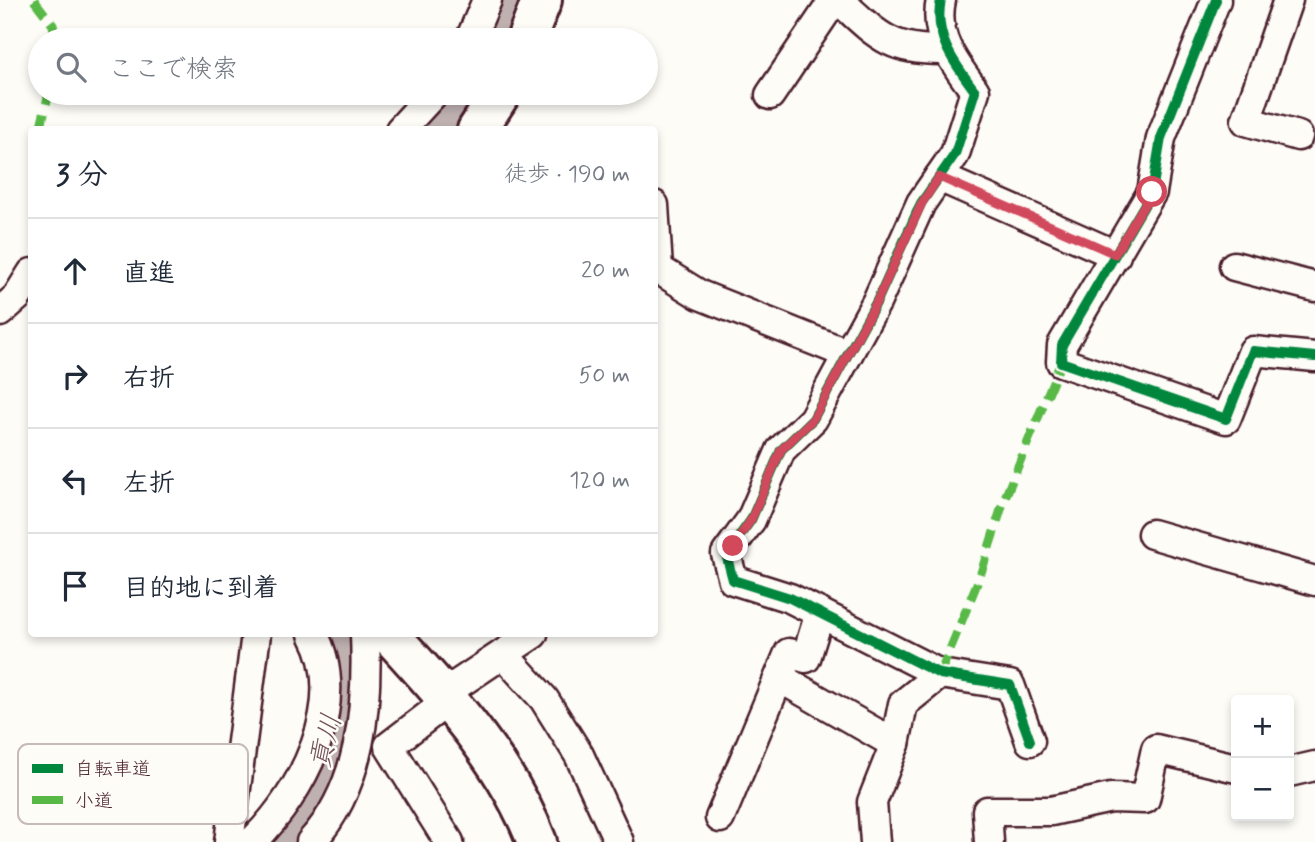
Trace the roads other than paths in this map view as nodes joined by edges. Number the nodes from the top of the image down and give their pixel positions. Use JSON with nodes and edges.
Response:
{"nodes":[{"id":1,"x":487,"y":0,"type":"edge"},
{"id":2,"x":542,"y":0,"type":"edge"},
{"id":3,"x":837,"y":0,"type":"edge"},
{"id":4,"x":941,"y":0,"type":"edge"},
{"id":5,"x":1216,"y":0,"type":"edge"},
{"id":6,"x":1288,"y":0,"type":"edge"},
{"id":7,"x":475,"y":28,"type":"edge"},
{"id":8,"x":531,"y":28,"type":"edge"},
{"id":9,"x":945,"y":50,"type":"junction"},
{"id":10,"x":771,"y":95,"type":"dead end"},
{"id":11,"x":423,"y":105,"type":"edge"},
{"id":12,"x":493,"y":105,"type":"edge"},
{"id":13,"x":404,"y":126,"type":"edge"},
{"id":14,"x":480,"y":126,"type":"edge"},
{"id":15,"x":1298,"y":136,"type":"dead end"},
{"id":16,"x":939,"y":177,"type":"junction"},
{"id":17,"x":1115,"y":254,"type":"junction"},
{"id":18,"x":658,"y":256,"type":"edge"},
{"id":19,"x":1234,"y":267,"type":"dead end"},
{"id":20,"x":28,"y":280,"type":"edge"},
{"id":21,"x":1315,"y":287,"type":"edge"},
{"id":22,"x":0,"y":312,"type":"edge"},
{"id":23,"x":848,"y":355,"type":"junction"},
{"id":24,"x":1315,"y":357,"type":"edge"},
{"id":25,"x":1153,"y":534,"type":"dead end"},
{"id":26,"x":1315,"y":581,"type":"edge"},
{"id":27,"x":820,"y":613,"type":"junction"},
{"id":28,"x":256,"y":637,"type":"edge"},
{"id":29,"x":315,"y":637,"type":"edge"},
{"id":30,"x":365,"y":637,"type":"edge"},
{"id":31,"x":392,"y":637,"type":"edge"},
{"id":32,"x":528,"y":637,"type":"edge"},
{"id":33,"x":503,"y":654,"type":"junction"},
{"id":34,"x":940,"y":674,"type":"junction"},
{"id":35,"x":780,"y":677,"type":"junction"},
{"id":36,"x":446,"y":697,"type":"junction"},
{"id":37,"x":1030,"y":741,"type":"dead end"},
{"id":38,"x":242,"y":744,"type":"edge"},
{"id":39,"x":895,"y":744,"type":"junction"},
{"id":40,"x":1315,"y":766,"type":"edge"},
{"id":41,"x":1231,"y":767,"type":"edge"},
{"id":42,"x":1294,"y":771,"type":"edge"},
{"id":43,"x":720,"y":817,"type":"dead end"},
{"id":44,"x":231,"y":824,"type":"edge"},
{"id":45,"x":229,"y":842,"type":"edge"},
{"id":46,"x":252,"y":842,"type":"edge"},
{"id":47,"x":311,"y":842,"type":"edge"},
{"id":48,"x":449,"y":842,"type":"edge"},
{"id":49,"x":537,"y":842,"type":"edge"},
{"id":50,"x":619,"y":842,"type":"edge"},
{"id":51,"x":875,"y":842,"type":"edge"},
{"id":52,"x":989,"y":842,"type":"edge"}],
"edges":[{"from":1,"to":7,"type":"street"},
{"from":2,"to":8,"type":"street"},
{"from":3,"to":9,"type":"street"},
{"from":3,"to":10,"type":"street"},
{"from":4,"to":9,"type":"street"},
{"from":5,"to":17,"type":"street"},
{"from":6,"to":15,"type":"street"},
{"from":9,"to":16,"type":"street"},
{"from":11,"to":13,"type":"street"},
{"from":12,"to":14,"type":"street"},
{"from":16,"to":17,"type":"street"},
{"from":16,"to":23,"type":"street"},
{"from":17,"to":24,"type":"street"},
{"from":18,"to":23,"type":"street"},
{"from":19,"to":21,"type":"street"},
{"from":20,"to":22,"type":"street"},
{"from":23,"to":27,"type":"street"},
{"from":25,"to":26,"type":"street"},
{"from":27,"to":34,"type":"street"},
{"from":27,"to":35,"type":"street"},
{"from":28,"to":38,"type":"street"},
{"from":29,"to":46,"type":"street"},
{"from":30,"to":47,"type":"street"},
{"from":31,"to":36,"type":"street"},
{"from":32,"to":33,"type":"street"},
{"from":33,"to":36,"type":"street"},
{"from":33,"to":50,"type":"street"},
{"from":34,"to":37,"type":"street"},
{"from":34,"to":39,"type":"street"},
{"from":35,"to":39,"type":"street"},
{"from":35,"to":43,"type":"street"},
{"from":36,"to":48,"type":"street"},
{"from":36,"to":49,"type":"street"},
{"from":39,"to":51,"type":"street"},
{"from":40,"to":42,"type":"street"},
{"from":41,"to":52,"type":"street"},
{"from":44,"to":45,"type":"street"}]}
